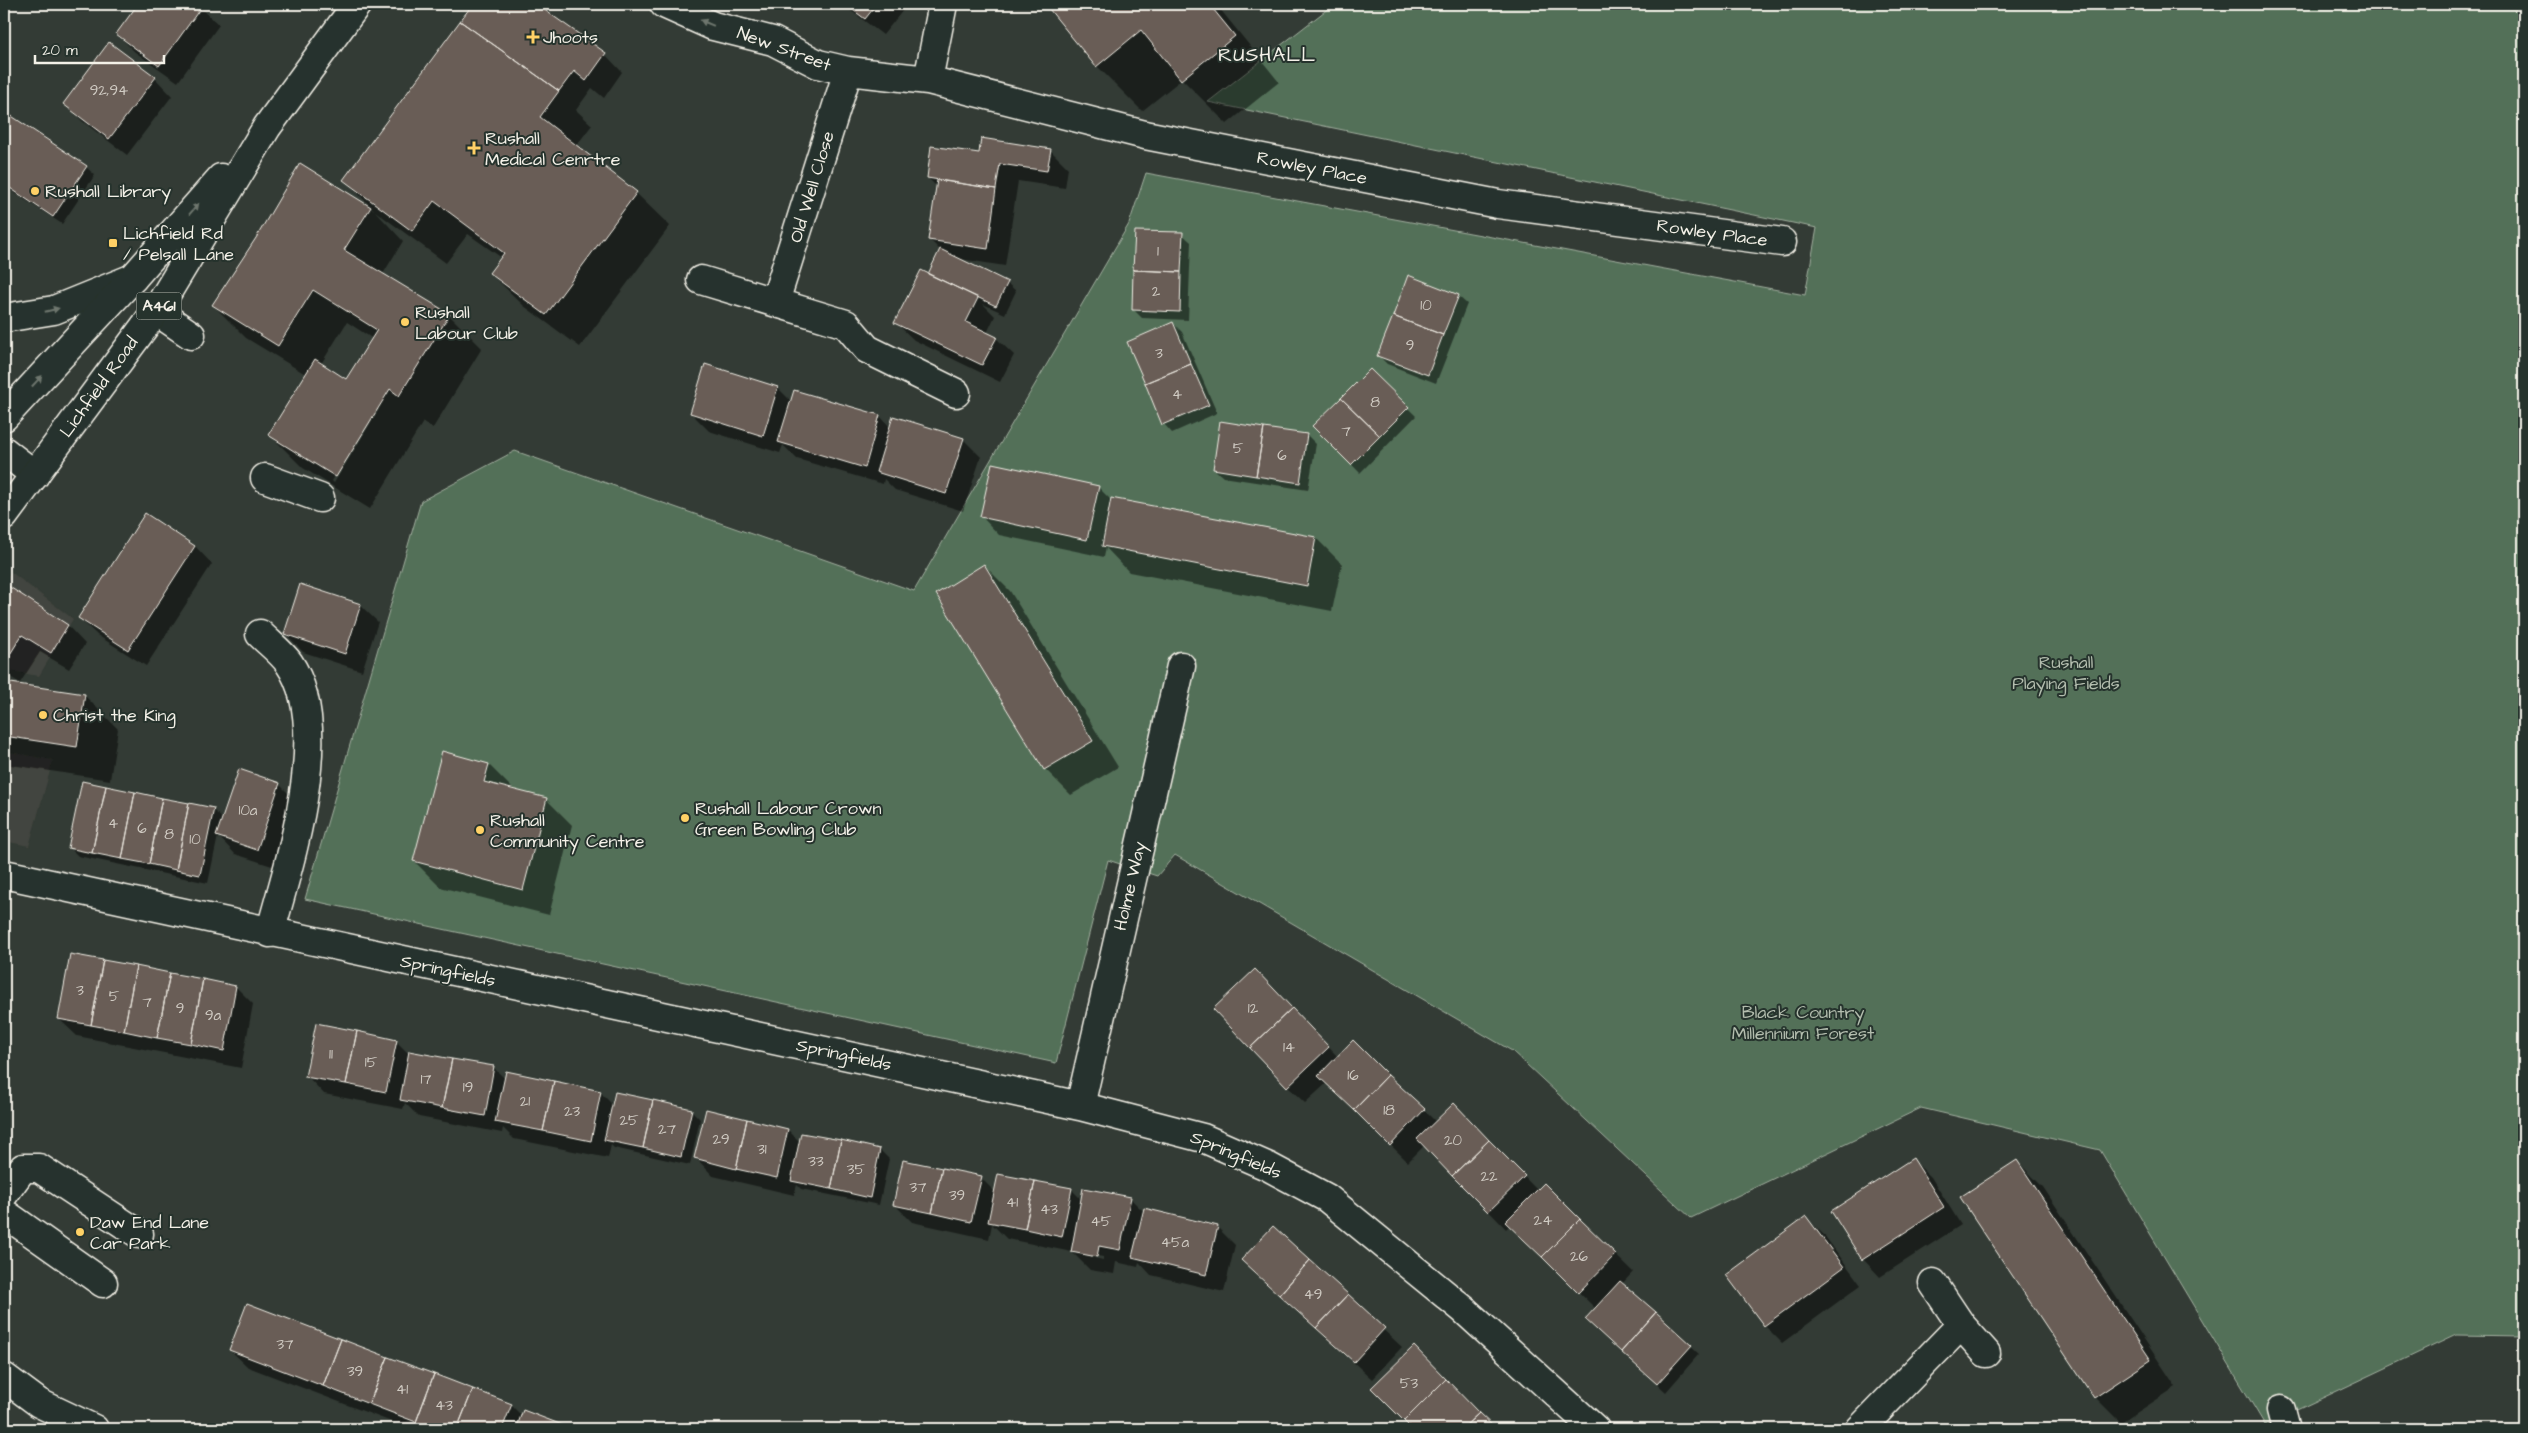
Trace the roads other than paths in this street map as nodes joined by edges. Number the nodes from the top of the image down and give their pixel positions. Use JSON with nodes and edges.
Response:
{"nodes":[{"id":1,"x":357,"y":4,"type":"edge"},
{"id":2,"x":664,"y":4,"type":"edge"},
{"id":3,"x":943,"y":4,"type":"edge"},
{"id":4,"x":848,"y":71,"type":"junction"},
{"id":5,"x":928,"y":80,"type":"junction"},
{"id":6,"x":266,"y":127,"type":"junction"},
{"id":7,"x":1782,"y":242,"type":"dead end"},
{"id":8,"x":133,"y":278,"type":"junction"},
{"id":9,"x":701,"y":280,"type":"dead end"},
{"id":10,"x":775,"y":302,"type":"junction"},
{"id":11,"x":156,"y":311,"type":"junction"},
{"id":12,"x":4,"y":318,"type":"edge"},
{"id":13,"x":191,"y":335,"type":"dead end"},
{"id":14,"x":956,"y":393,"type":"dead end"},
{"id":15,"x":4,"y":416,"type":"edge"},
{"id":16,"x":4,"y":451,"type":"edge"},
{"id":17,"x":35,"y":475,"type":"junction"},
{"id":18,"x":265,"y":478,"type":"dead end"},
{"id":19,"x":320,"y":498,"type":"dead end"},
{"id":20,"x":4,"y":516,"type":"edge"},
{"id":21,"x":260,"y":634,"type":"dead end"},
{"id":22,"x":1181,"y":666,"type":"dead end"},
{"id":23,"x":4,"y":874,"type":"edge"},
{"id":24,"x":270,"y":933,"type":"junction"},
{"id":25,"x":1080,"y":1106,"type":"junction"},
{"id":26,"x":4,"y":1194,"type":"edge"},
{"id":27,"x":4,"y":1213,"type":"edge"},
{"id":28,"x":139,"y":1234,"type":"dead end"},
{"id":29,"x":103,"y":1282,"type":"dead end"},
{"id":30,"x":1933,"y":1282,"type":"dead end"},
{"id":31,"x":1962,"y":1325,"type":"junction"},
{"id":32,"x":1986,"y":1353,"type":"dead end"},
{"id":33,"x":4,"y":1377,"type":"edge"},
{"id":34,"x":94,"y":1429,"type":"edge"},
{"id":35,"x":1595,"y":1429,"type":"edge"},
{"id":36,"x":1860,"y":1429,"type":"edge"}],
"edges":[{"from":1,"to":6,"type":"main road","name":"Lichfield Road","number":"A461"},
{"from":4,"to":2,"type":"main road","name":"New Street","one_way":true},
{"from":3,"to":5,"type":"main road"},
{"from":4,"to":5,"type":"main road","name":"Rowley Place"},
{"from":4,"to":10,"type":"main road","name":"Old Well Close"},
{"from":5,"to":7,"type":"main road","name":"Rowley Place"},
{"from":8,"to":6,"type":"main road","name":"Lichfield Road","one_way":true},
{"from":6,"to":11,"type":"main road","name":"Lichfield Road","number":"A461"},
{"from":12,"to":8,"type":"main road","one_way":true},
{"from":15,"to":8,"type":"main road","name":"Lichfield Road","one_way":true},
{"from":9,"to":10,"type":"main road"},
{"from":10,"to":14,"type":"main road"},
{"from":11,"to":13,"type":"main road"},
{"from":11,"to":17,"type":"main road","name":"Lichfield Road","number":"A461"},
{"from":16,"to":17,"type":"main road"},
{"from":17,"to":20,"type":"main road","name":"Lichfield Road","number":"A461"},
{"from":18,"to":19,"type":"main road"},
{"from":21,"to":24,"type":"main road"},
{"from":22,"to":25,"type":"main road","name":"Holme Way"},
{"from":23,"to":24,"type":"main road","name":"Springfields"},
{"from":24,"to":25,"type":"main road","name":"Springfields"},
{"from":25,"to":35,"type":"main road","name":"Springfields"},
{"from":26,"to":28,"type":"main road"},
{"from":27,"to":29,"type":"main road"},
{"from":30,"to":31,"type":"main road"},
{"from":31,"to":32,"type":"main road"},
{"from":31,"to":36,"type":"main road"},
{"from":33,"to":34,"type":"main road"}]}
